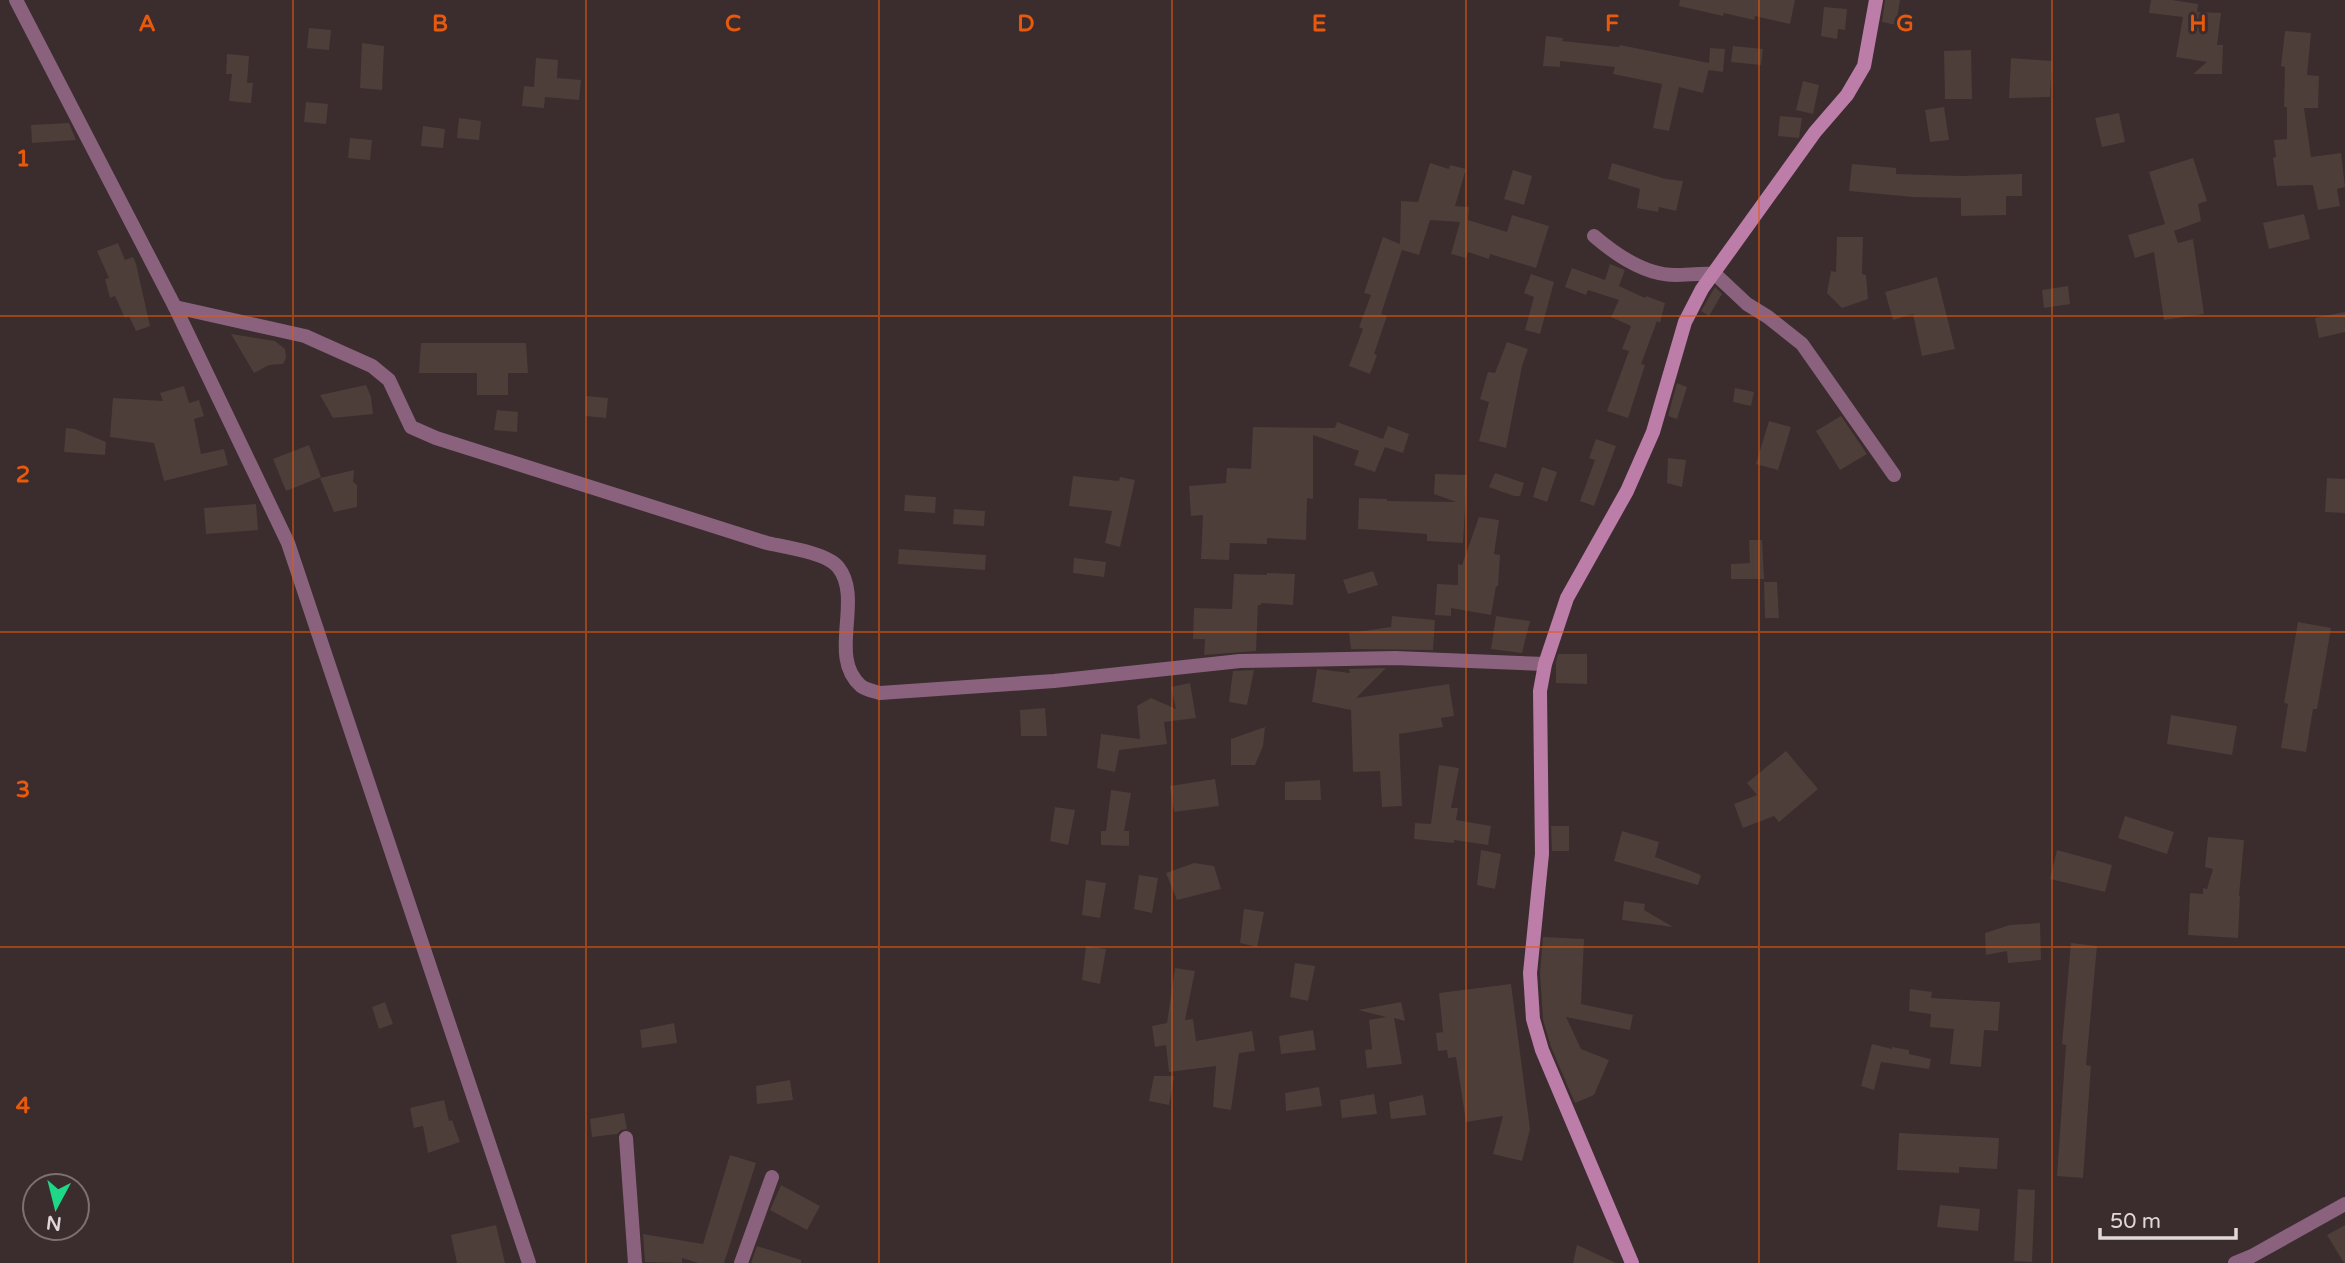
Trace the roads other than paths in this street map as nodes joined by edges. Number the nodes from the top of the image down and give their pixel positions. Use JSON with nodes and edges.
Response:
{"nodes":[{"id":1,"x":16,"y":0,"type":"edge"},
{"id":2,"x":1876,"y":0,"type":"edge"},
{"id":3,"x":1594,"y":236,"type":"dead end"},
{"id":4,"x":1715,"y":274,"type":"junction"},
{"id":5,"x":176,"y":307,"type":"junction"},
{"id":6,"x":1894,"y":475,"type":"dead end"},
{"id":7,"x":1545,"y":664,"type":"junction"},
{"id":8,"x":626,"y":1139,"type":"dead end"},
{"id":9,"x":772,"y":1177,"type":"dead end"},
{"id":10,"x":2345,"y":1204,"type":"edge"},
{"id":11,"x":529,"y":1263,"type":"edge"},
{"id":12,"x":635,"y":1263,"type":"edge"},
{"id":13,"x":741,"y":1263,"type":"edge"},
{"id":14,"x":1632,"y":1263,"type":"edge"},
{"id":15,"x":2235,"y":1263,"type":"edge"}],
"edges":[{"from":1,"to":5,"type":"street"},
{"from":2,"to":4,"type":"street"},
{"from":3,"to":4,"type":"street"},
{"from":4,"to":6,"type":"street"},
{"from":4,"to":7,"type":"street"},
{"from":5,"to":7,"type":"street"},
{"from":5,"to":11,"type":"street"},
{"from":7,"to":14,"type":"street"},
{"from":8,"to":12,"type":"street"},
{"from":9,"to":13,"type":"street"},
{"from":10,"to":15,"type":"street"}]}
